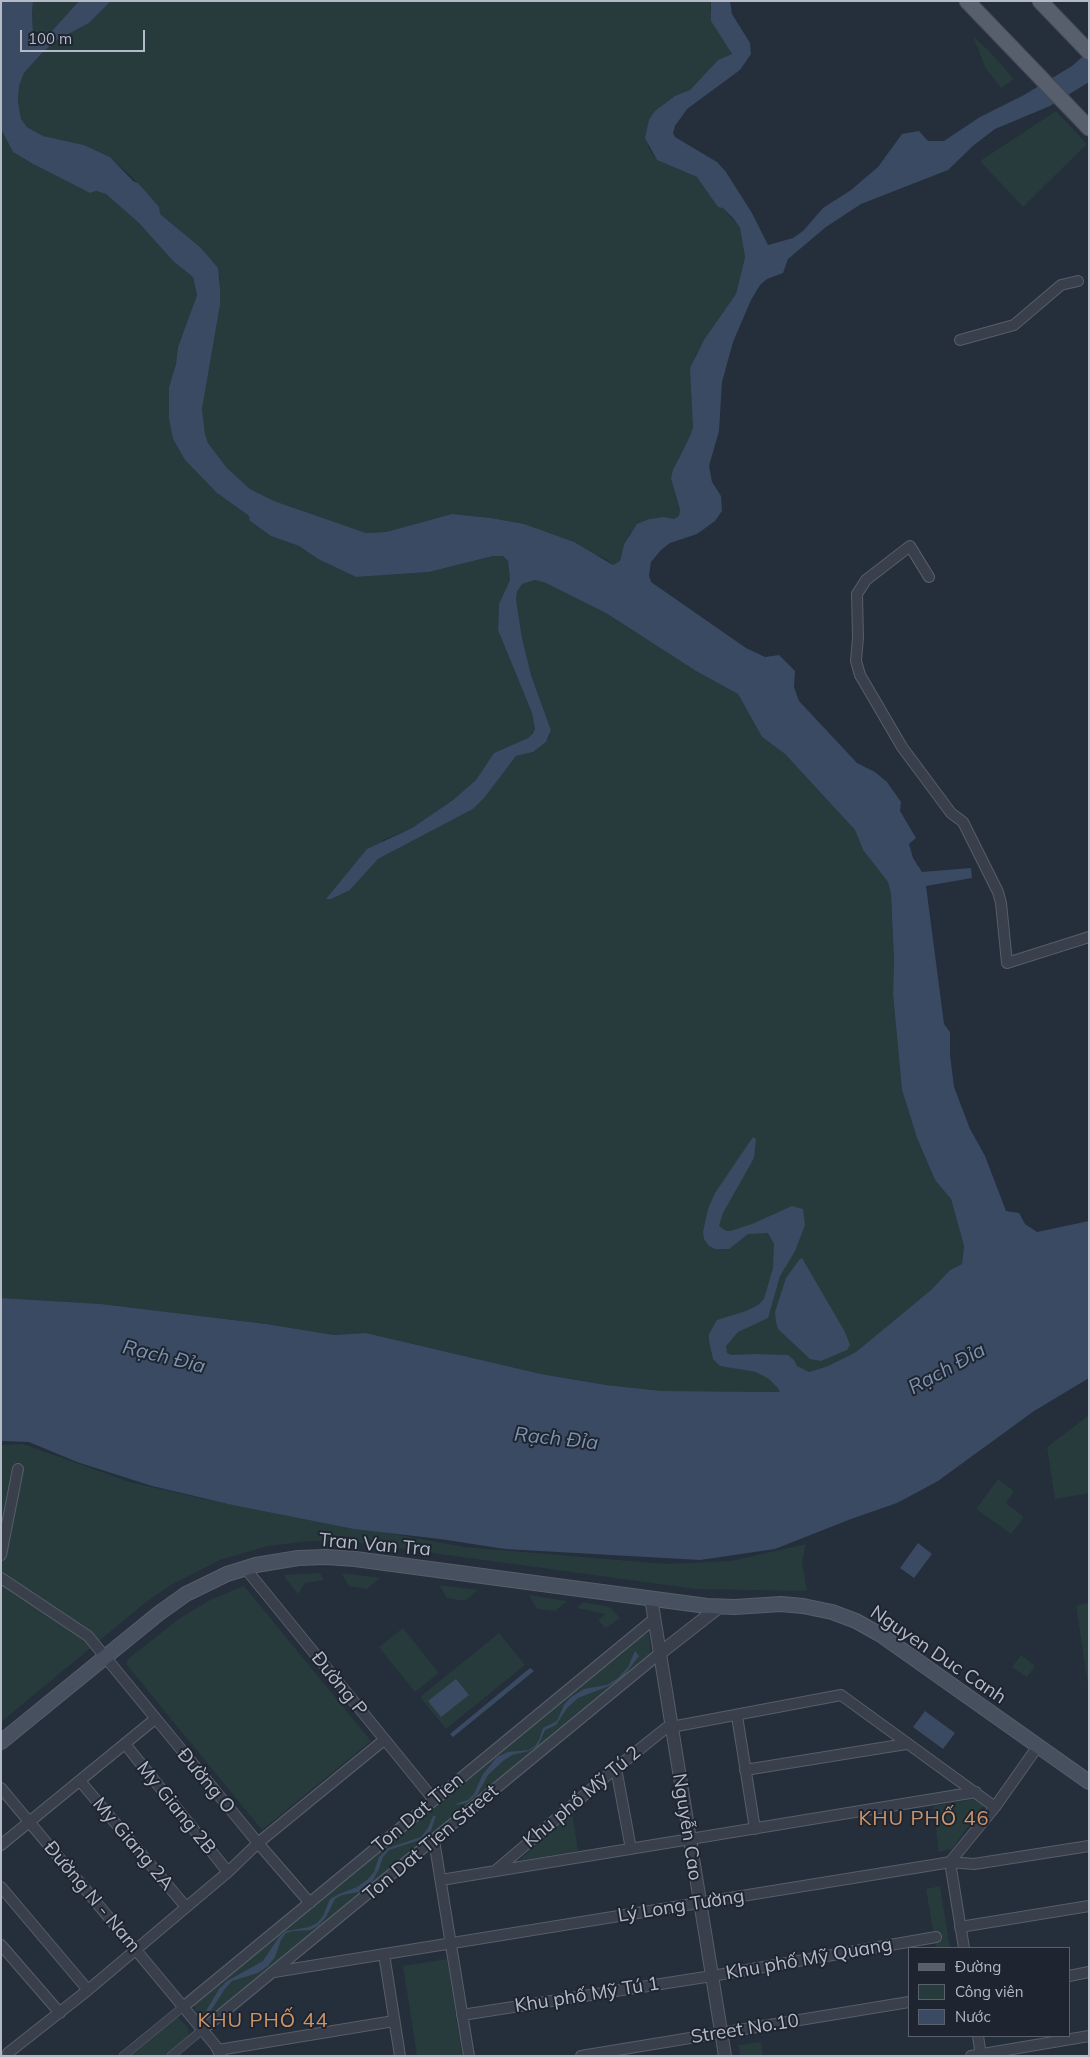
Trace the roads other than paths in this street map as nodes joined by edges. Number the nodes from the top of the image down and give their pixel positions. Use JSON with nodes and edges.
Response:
{"nodes":[{"id":1,"x":967,"y":1,"type":"edge"},
{"id":2,"x":1040,"y":1,"type":"edge"},
{"id":3,"x":1089,"y":52,"type":"edge"},
{"id":4,"x":1088,"y":128,"type":"edge"},
{"id":5,"x":1078,"y":281,"type":"dead end"},
{"id":6,"x":960,"y":340,"type":"dead end"},
{"id":7,"x":929,"y":576,"type":"dead end"},
{"id":8,"x":1089,"y":937,"type":"edge"},
{"id":9,"x":18,"y":1469,"type":"dead end"},
{"id":10,"x":1,"y":1556,"type":"edge"},
{"id":11,"x":245,"y":1568,"type":"junction"},
{"id":12,"x":1,"y":1578,"type":"edge"},
{"id":13,"x":651,"y":1598,"type":"junction"},
{"id":14,"x":719,"y":1607,"type":"junction"},
{"id":15,"x":654,"y":1619,"type":"junction"},
{"id":16,"x":659,"y":1654,"type":"junction"},
{"id":17,"x":105,"y":1657,"type":"junction"},
{"id":18,"x":736,"y":1716,"type":"junction"},
{"id":19,"x":155,"y":1719,"type":"junction"},
{"id":20,"x":671,"y":1727,"type":"junction"},
{"id":21,"x":384,"y":1740,"type":"junction"},
{"id":22,"x":1,"y":1742,"type":"edge"},
{"id":23,"x":124,"y":1744,"type":"junction"},
{"id":24,"x":906,"y":1744,"type":"junction"},
{"id":25,"x":1038,"y":1746,"type":"junction"},
{"id":26,"x":616,"y":1768,"type":"junction"},
{"id":27,"x":745,"y":1770,"type":"junction"},
{"id":28,"x":80,"y":1781,"type":"junction"},
{"id":29,"x":1089,"y":1782,"type":"edge"},
{"id":30,"x":1,"y":1788,"type":"edge"},
{"id":31,"x":976,"y":1792,"type":"junction"},
{"id":32,"x":434,"y":1800,"type":"junction"},
{"id":33,"x":995,"y":1807,"type":"junction"},
{"id":34,"x":30,"y":1822,"type":"junction"},
{"id":35,"x":754,"y":1829,"type":"junction"},
{"id":36,"x":689,"y":1839,"type":"junction"},
{"id":37,"x":434,"y":1840,"type":"junction"},
{"id":38,"x":258,"y":1843,"type":"junction"},
{"id":39,"x":1,"y":1846,"type":"edge"},
{"id":40,"x":1089,"y":1846,"type":"edge"},
{"id":41,"x":631,"y":1849,"type":"junction"},
{"id":42,"x":950,"y":1862,"type":"junction"},
{"id":43,"x":495,"y":1871,"type":"junction"},
{"id":44,"x":228,"y":1872,"type":"junction"},
{"id":45,"x":441,"y":1880,"type":"junction"},
{"id":46,"x":1,"y":1887,"type":"edge"},
{"id":47,"x":310,"y":1903,"type":"junction"},
{"id":48,"x":699,"y":1903,"type":"junction"},
{"id":49,"x":1089,"y":1906,"type":"edge"},
{"id":50,"x":186,"y":1907,"type":"junction"},
{"id":51,"x":960,"y":1927,"type":"junction"},
{"id":52,"x":936,"y":1937,"type":"dead end"},
{"id":53,"x":451,"y":1944,"type":"junction"},
{"id":54,"x":1,"y":1945,"type":"edge"},
{"id":55,"x":964,"y":1947,"type":"edge"},
{"id":56,"x":135,"y":1949,"type":"junction"},
{"id":57,"x":384,"y":1954,"type":"junction"},
{"id":58,"x":274,"y":1972,"type":"junction"},
{"id":59,"x":1089,"y":1972,"type":"edge"},
{"id":60,"x":712,"y":1976,"type":"junction"},
{"id":61,"x":1070,"y":1976,"type":"edge"},
{"id":62,"x":88,"y":1990,"type":"junction"},
{"id":63,"x":908,"y":2002,"type":"edge"},
{"id":64,"x":183,"y":2008,"type":"junction"},
{"id":65,"x":60,"y":2013,"type":"junction"},
{"id":66,"x":462,"y":2015,"type":"junction"},
{"id":67,"x":394,"y":2021,"type":"junction"},
{"id":68,"x":202,"y":2030,"type":"junction"},
{"id":69,"x":721,"y":2033,"type":"junction"},
{"id":70,"x":1089,"y":2036,"type":"edge"},
{"id":71,"x":978,"y":2037,"type":"edge"},
{"id":72,"x":6,"y":2051,"type":"edge"},
{"id":73,"x":219,"y":2053,"type":"edge"},
{"id":74,"x":978,"y":2055,"type":"edge"},
{"id":75,"x":123,"y":2056,"type":"edge"},
{"id":76,"x":171,"y":2056,"type":"edge"},
{"id":77,"x":400,"y":2056,"type":"edge"},
{"id":78,"x":469,"y":2056,"type":"edge"},
{"id":79,"x":580,"y":2056,"type":"edge"},
{"id":80,"x":725,"y":2056,"type":"edge"}],
"edges":[{"from":1,"to":4,"type":"main road"},
{"from":2,"to":3,"type":"main road"},
{"from":5,"to":6,"type":"street"},
{"from":7,"to":8,"type":"street"},
{"from":9,"to":10,"type":"street"},
{"from":11,"to":13,"type":"main road","name":"Tran Van Tra"},
{"from":11,"to":17,"type":"main road","name":"Tran Van Tra"},
{"from":11,"to":21,"type":"street","name":"Đường P"},
{"from":12,"to":17,"type":"street","name":"Đường O"},
{"from":13,"to":14,"type":"main road","name":"Nguyen Duc Canh"},
{"from":13,"to":15,"type":"street","name":"Nguyễn Cao"},
{"from":14,"to":16,"type":"street"},
{"from":14,"to":25,"type":"main road","name":"Nguyen Duc Canh"},
{"from":15,"to":16,"type":"street","name":"Nguyễn Cao"},
{"from":15,"to":32,"type":"street","name":"Ton Dat Tien"},
{"from":16,"to":20,"type":"street","name":"Nguyễn Cao"},
{"from":16,"to":37,"type":"street","name":"Ton Dat Tien Street"},
{"from":17,"to":19,"type":"street","name":"Đường O"},
{"from":17,"to":22,"type":"main road","name":"Tran Van Tra"},
{"from":18,"to":20,"type":"street"},
{"from":18,"to":24,"type":"street"},
{"from":18,"to":27,"type":"street"},
{"from":19,"to":23,"type":"street"},
{"from":19,"to":38,"type":"street","name":"Đường O"},
{"from":20,"to":26,"type":"street","name":"Khu phố Mỹ Tú 2"},
{"from":20,"to":36,"type":"street","name":"Nguyễn Cao"},
{"from":21,"to":32,"type":"street","name":"Đường P"},
{"from":21,"to":38,"type":"street"},
{"from":23,"to":28,"type":"street"},
{"from":23,"to":44,"type":"street","name":"My Giang 2B"},
{"from":24,"to":27,"type":"street"},
{"from":24,"to":31,"type":"street"},
{"from":25,"to":29,"type":"main road","name":"Nguyen Duc Canh"},
{"from":25,"to":33,"type":"street"},
{"from":26,"to":41,"type":"street"},
{"from":26,"to":43,"type":"street","name":"Khu phố Mỹ Tú 2"},
{"from":27,"to":35,"type":"street"},
{"from":28,"to":34,"type":"street"},
{"from":28,"to":50,"type":"street","name":"My Giang 2A"},
{"from":30,"to":34,"type":"street","name":"Đường N - Nam"},
{"from":31,"to":33,"type":"street"},
{"from":31,"to":35,"type":"street","name":"Khu phố Mỹ Tú 2"},
{"from":32,"to":47,"type":"street","name":"Ton Dat Tien"},
{"from":33,"to":42,"type":"street"},
{"from":34,"to":39,"type":"street"},
{"from":34,"to":56,"type":"street","name":"Đường N - Nam"},
{"from":35,"to":36,"type":"street","name":"Khu phố Mỹ Tú 2"},
{"from":36,"to":41,"type":"street","name":"Khu phố Mỹ Tú 2"},
{"from":36,"to":48,"type":"street","name":"Nguyễn Cao"},
{"from":37,"to":45,"type":"street"},
{"from":37,"to":58,"type":"street","name":"Ton Dat Tien Street"},
{"from":38,"to":44,"type":"street"},
{"from":38,"to":47,"type":"street","name":"Đường O"},
{"from":40,"to":42,"type":"street","name":"Lý Long Tường"},
{"from":41,"to":43,"type":"street","name":"Khu phố Mỹ Tú 2"},
{"from":42,"to":48,"type":"street","name":"Lý Long Tường"},
{"from":42,"to":51,"type":"street"},
{"from":43,"to":45,"type":"street","name":"Khu phố Mỹ Tú 2"},
{"from":44,"to":50,"type":"street"},
{"from":45,"to":53,"type":"street"},
{"from":46,"to":62,"type":"street"},
{"from":47,"to":64,"type":"street","name":"Ton Dat Tien"},
{"from":48,"to":53,"type":"street","name":"Lý Long Tường"},
{"from":48,"to":60,"type":"street","name":"Nguyễn Cao"},
{"from":49,"to":51,"type":"street"},
{"from":50,"to":56,"type":"street"},
{"from":51,"to":55,"type":"street"},
{"from":52,"to":60,"type":"street","name":"Khu phố Mỹ Quang"},
{"from":53,"to":57,"type":"street","name":"Lý Long Tường"},
{"from":53,"to":66,"type":"street"},
{"from":54,"to":65,"type":"street"},
{"from":56,"to":62,"type":"street"},
{"from":56,"to":64,"type":"street","name":"Đường N - Nam"},
{"from":57,"to":58,"type":"street","name":"Lý Long Tường"},
{"from":57,"to":67,"type":"street"},
{"from":58,"to":68,"type":"street","name":"Ton Dat Tien Street"},
{"from":59,"to":61,"type":"street"},
{"from":60,"to":66,"type":"street","name":"Khu phố Mỹ Tú 1"},
{"from":60,"to":69,"type":"street","name":"Nguyễn Cao"},
{"from":62,"to":65,"type":"street"},
{"from":63,"to":69,"type":"street","name":"Street No.10"},
{"from":64,"to":68,"type":"street","name":"Đường N - Nam"},
{"from":64,"to":75,"type":"street"},
{"from":65,"to":72,"type":"street"},
{"from":66,"to":78,"type":"street"},
{"from":67,"to":73,"type":"street"},
{"from":67,"to":77,"type":"street"},
{"from":68,"to":73,"type":"street"},
{"from":68,"to":76,"type":"street"},
{"from":69,"to":79,"type":"street","name":"Street No.10"},
{"from":69,"to":80,"type":"street","name":"Nguyễn Cao"},
{"from":70,"to":74,"type":"street"},
{"from":71,"to":74,"type":"street"}]}
